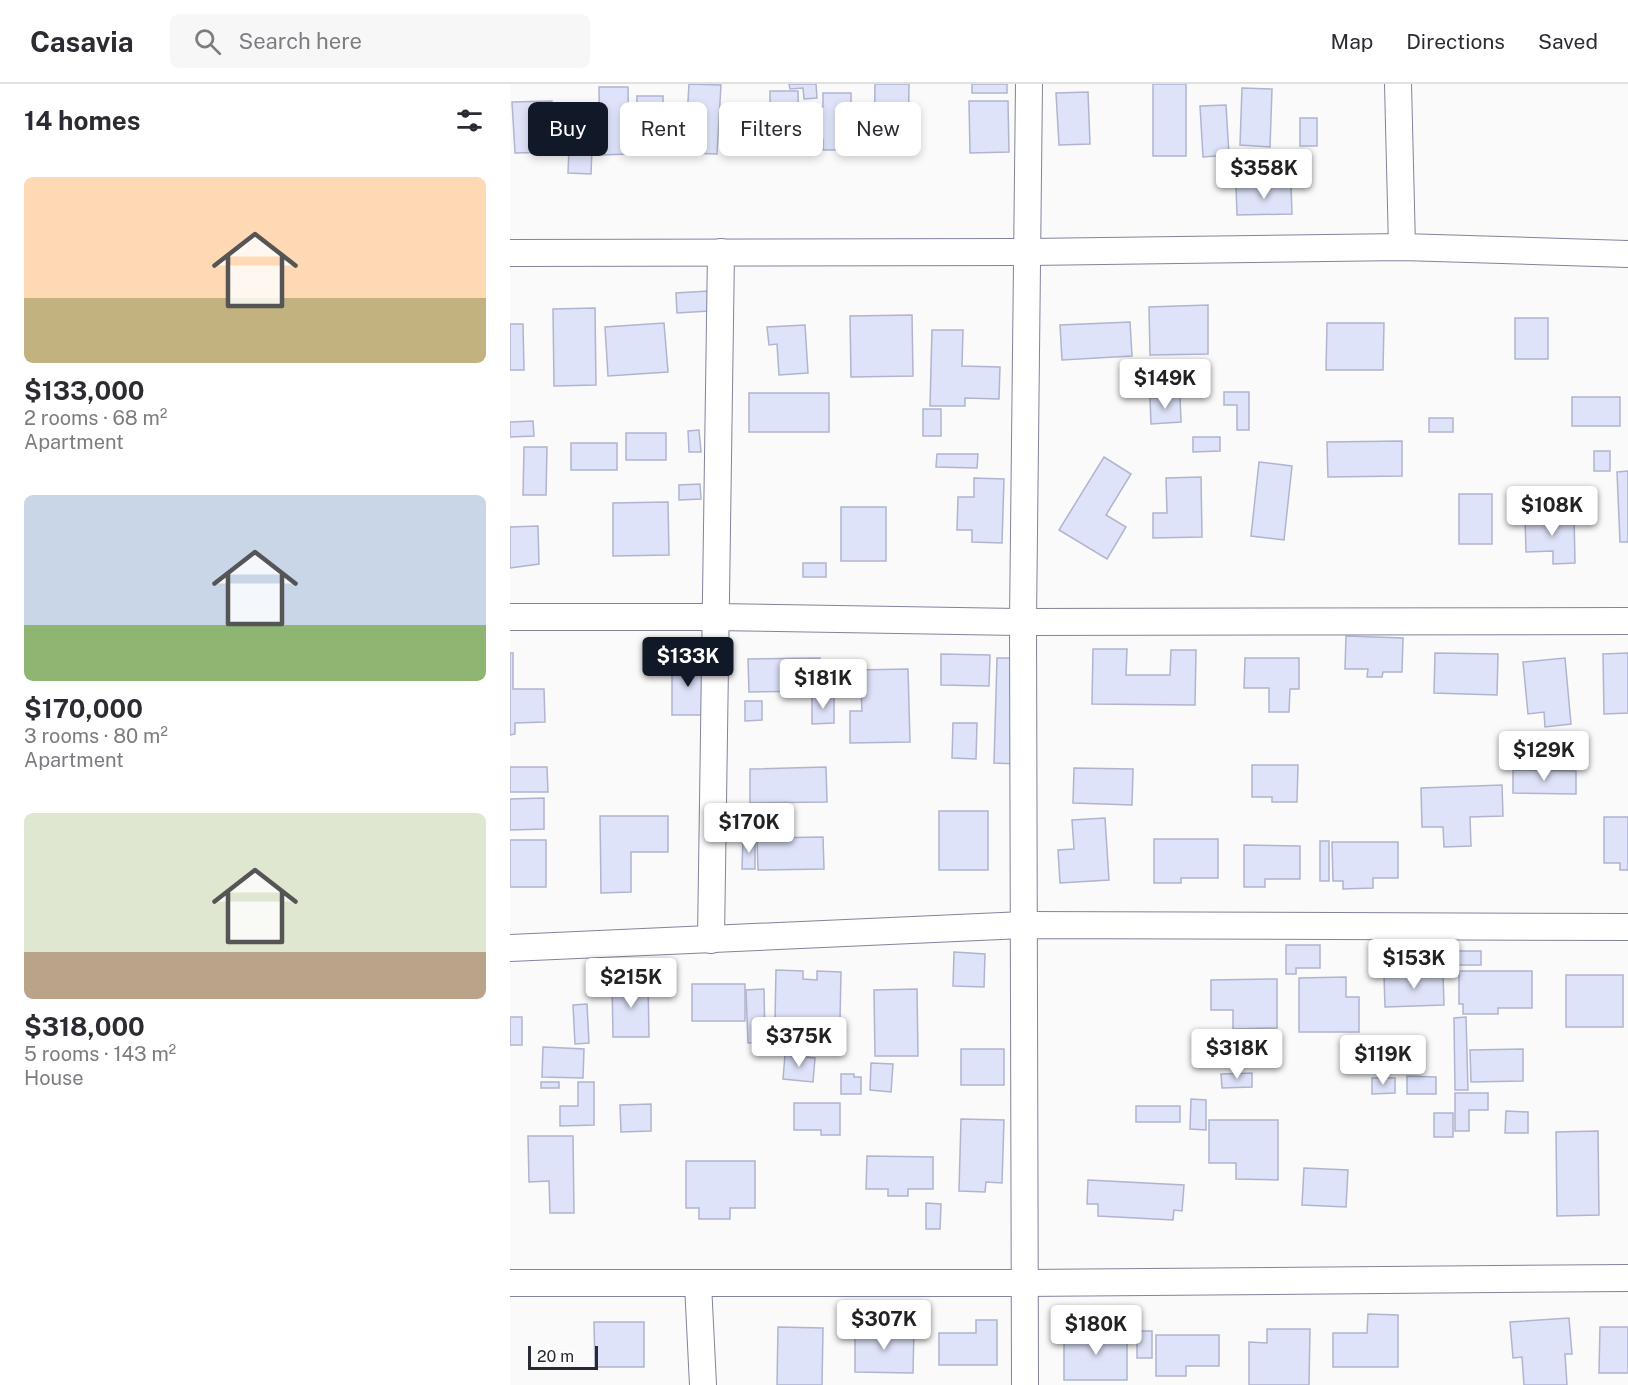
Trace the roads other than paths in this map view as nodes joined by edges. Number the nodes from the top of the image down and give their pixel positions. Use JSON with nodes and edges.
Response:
{"nodes":[{"id":1,"x":1029,"y":84,"type":"edge"},
{"id":2,"x":1398,"y":84,"type":"edge"},
{"id":3,"x":1401,"y":247,"type":"junction"},
{"id":4,"x":720,"y":252,"type":"junction"},
{"id":5,"x":1029,"y":252,"type":"junction"},
{"id":6,"x":510,"y":253,"type":"edge"},
{"id":7,"x":1628,"y":254,"type":"edge"},
{"id":8,"x":713,"y":616,"type":"junction"},
{"id":9,"x":510,"y":617,"type":"edge"},
{"id":10,"x":1628,"y":621,"type":"edge"},
{"id":11,"x":1023,"y":622,"type":"junction"},
{"id":12,"x":1024,"y":925,"type":"junction"},
{"id":13,"x":1628,"y":927,"type":"edge"},
{"id":14,"x":711,"y":940,"type":"junction"},
{"id":15,"x":510,"y":948,"type":"edge"},
{"id":16,"x":1628,"y":1278,"type":"edge"},
{"id":17,"x":510,"y":1282,"type":"edge"},
{"id":18,"x":1024,"y":1283,"type":"junction"},
{"id":19,"x":698,"y":1284,"type":"junction"},
{"id":20,"x":703,"y":1385,"type":"edge"},
{"id":21,"x":1026,"y":1385,"type":"edge"}],
"edges":[{"from":1,"to":5,"type":"street"},
{"from":2,"to":3,"type":"street"},
{"from":3,"to":5,"type":"street"},
{"from":3,"to":7,"type":"street"},
{"from":4,"to":5,"type":"street"},
{"from":4,"to":6,"type":"street"},
{"from":4,"to":8,"type":"street"},
{"from":5,"to":11,"type":"street"},
{"from":8,"to":9,"type":"street"},
{"from":8,"to":11,"type":"street"},
{"from":8,"to":14,"type":"street"},
{"from":10,"to":11,"type":"street"},
{"from":11,"to":12,"type":"street"},
{"from":12,"to":13,"type":"street"},
{"from":12,"to":14,"type":"street"},
{"from":12,"to":18,"type":"street"},
{"from":14,"to":15,"type":"street"},
{"from":16,"to":18,"type":"street"},
{"from":17,"to":19,"type":"street"},
{"from":18,"to":19,"type":"street"},
{"from":18,"to":21,"type":"street"},
{"from":19,"to":20,"type":"street"}]}
